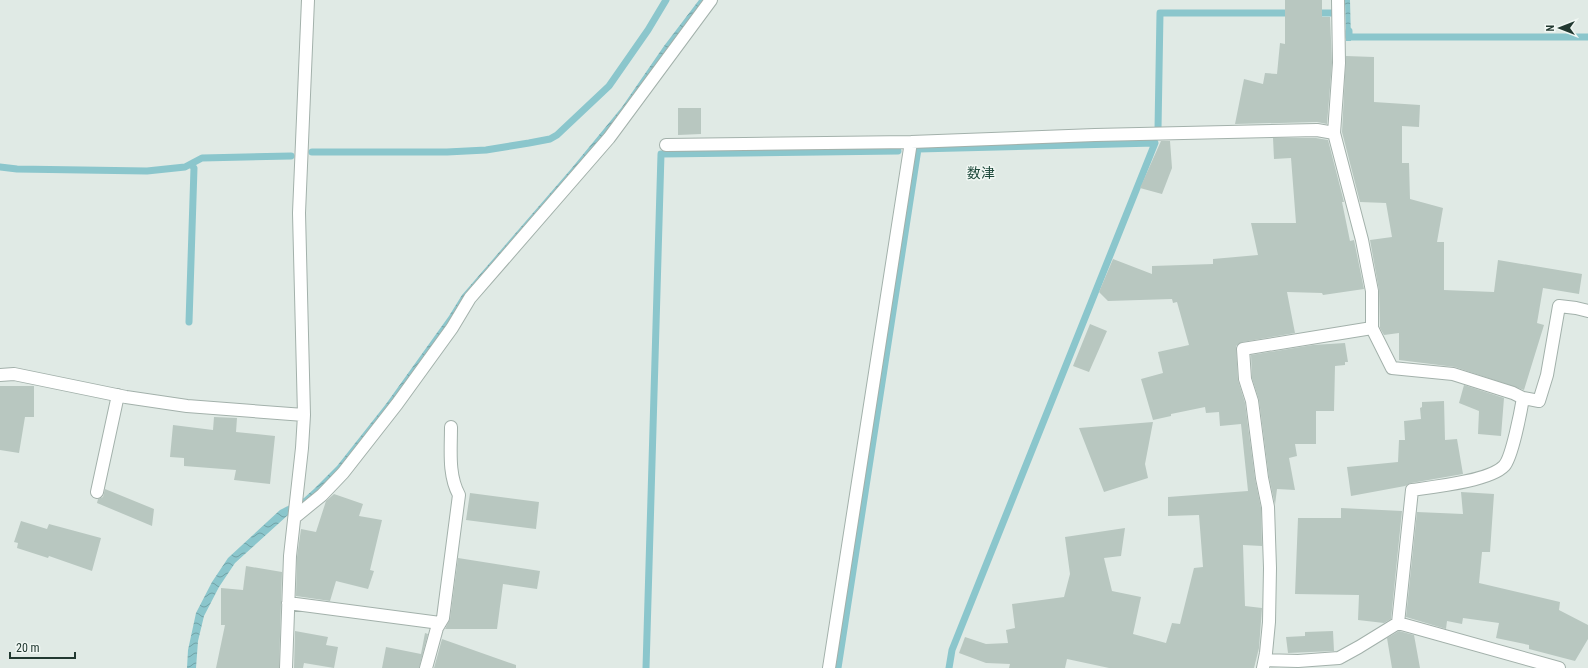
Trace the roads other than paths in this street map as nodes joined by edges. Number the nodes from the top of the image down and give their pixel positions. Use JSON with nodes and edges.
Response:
{"nodes":[{"id":1,"x":308,"y":0,"type":"edge"},
{"id":2,"x":711,"y":0,"type":"edge"},
{"id":3,"x":1338,"y":0,"type":"edge"},
{"id":4,"x":1334,"y":133,"type":"junction"},
{"id":5,"x":911,"y":142,"type":"junction"},
{"id":6,"x":666,"y":145,"type":"dead end"},
{"id":7,"x":1588,"y":310,"type":"edge"},
{"id":8,"x":1372,"y":328,"type":"junction"},
{"id":9,"x":0,"y":375,"type":"edge"},
{"id":10,"x":118,"y":395,"type":"junction"},
{"id":11,"x":1523,"y":398,"type":"junction"},
{"id":12,"x":304,"y":415,"type":"junction"},
{"id":13,"x":451,"y":427,"type":"dead end"},
{"id":14,"x":97,"y":492,"type":"dead end"},
{"id":15,"x":294,"y":517,"type":"junction"},
{"id":16,"x":288,"y":603,"type":"junction"},
{"id":17,"x":440,"y":623,"type":"junction"},
{"id":18,"x":1398,"y":623,"type":"junction"},
{"id":19,"x":1264,"y":664,"type":"edge"},
{"id":20,"x":286,"y":668,"type":"edge"},
{"id":21,"x":426,"y":668,"type":"edge"},
{"id":22,"x":829,"y":668,"type":"edge"},
{"id":23,"x":1559,"y":668,"type":"edge"}],
"edges":[{"from":1,"to":12,"type":"street"},
{"from":2,"to":15,"type":"street"},
{"from":3,"to":4,"type":"street"},
{"from":4,"to":5,"type":"street"},
{"from":4,"to":8,"type":"street"},
{"from":5,"to":6,"type":"street"},
{"from":5,"to":22,"type":"street"},
{"from":7,"to":11,"type":"street"},
{"from":8,"to":11,"type":"street"},
{"from":8,"to":19,"type":"street"},
{"from":9,"to":10,"type":"street"},
{"from":10,"to":12,"type":"street"},
{"from":10,"to":14,"type":"street"},
{"from":11,"to":18,"type":"street"},
{"from":12,"to":15,"type":"street"},
{"from":13,"to":17,"type":"street"},
{"from":15,"to":16,"type":"street"},
{"from":16,"to":17,"type":"street"},
{"from":16,"to":20,"type":"street"},
{"from":17,"to":21,"type":"street"},
{"from":18,"to":19,"type":"street"},
{"from":18,"to":23,"type":"street"}]}
